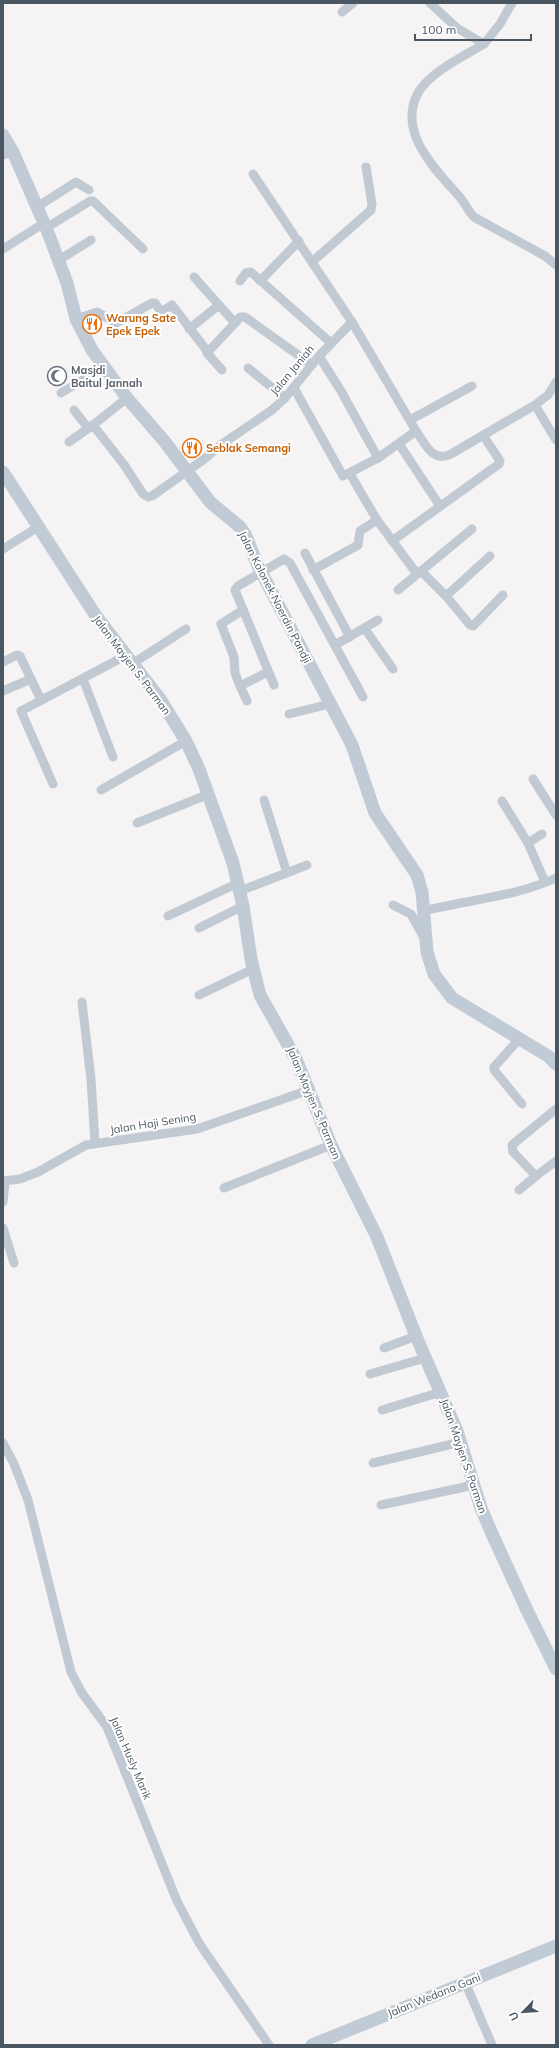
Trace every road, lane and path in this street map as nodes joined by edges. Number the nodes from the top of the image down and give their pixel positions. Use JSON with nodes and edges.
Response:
{"nodes":[{"id":1,"x":353,"y":3,"type":"edge"},
{"id":2,"x":430,"y":3,"type":"edge"},
{"id":3,"x":512,"y":3,"type":"edge"},
{"id":4,"x":342,"y":12,"type":"dead end"},
{"id":5,"x":484,"y":44,"type":"junction"},
{"id":6,"x":3,"y":135,"type":"edge"},
{"id":7,"x":8,"y":154,"type":"edge"},
{"id":8,"x":366,"y":167,"type":"dead end"},
{"id":9,"x":254,"y":174,"type":"dead end"},
{"id":10,"x":89,"y":190,"type":"dead end"},
{"id":11,"x":38,"y":207,"type":"junction"},
{"id":12,"x":45,"y":226,"type":"junction"},
{"id":13,"x":91,"y":240,"type":"dead end"},
{"id":14,"x":299,"y":241,"type":"junction"},
{"id":15,"x":4,"y":249,"type":"edge"},
{"id":16,"x":143,"y":249,"type":"dead end"},
{"id":17,"x":59,"y":260,"type":"junction"},
{"id":18,"x":313,"y":261,"type":"junction"},
{"id":19,"x":555,"y":263,"type":"edge"},
{"id":20,"x":194,"y":277,"type":"dead end"},
{"id":21,"x":240,"y":280,"type":"dead end"},
{"id":22,"x":260,"y":281,"type":"junction"},
{"id":23,"x":219,"y":305,"type":"junction"},
{"id":24,"x":76,"y":319,"type":"junction"},
{"id":25,"x":352,"y":322,"type":"junction"},
{"id":26,"x":235,"y":323,"type":"junction"},
{"id":27,"x":189,"y":329,"type":"junction"},
{"id":28,"x":331,"y":343,"type":"junction"},
{"id":29,"x":207,"y":351,"type":"junction"},
{"id":30,"x":319,"y":356,"type":"junction"},
{"id":31,"x":312,"y":365,"type":"junction"},
{"id":32,"x":104,"y":367,"type":"junction"},
{"id":33,"x":248,"y":368,"type":"dead end"},
{"id":34,"x":222,"y":370,"type":"dead end"},
{"id":35,"x":556,"y":382,"type":"edge"},
{"id":36,"x":472,"y":386,"type":"dead end"},
{"id":37,"x":294,"y":388,"type":"junction"},
{"id":38,"x":61,"y":393,"type":"dead end"},
{"id":39,"x":127,"y":398,"type":"junction"},
{"id":40,"x":285,"y":398,"type":"junction"},
{"id":41,"x":535,"y":405,"type":"junction"},
{"id":42,"x":74,"y":410,"type":"dead end"},
{"id":43,"x":410,"y":420,"type":"junction"},
{"id":44,"x":90,"y":427,"type":"junction"},
{"id":45,"x":416,"y":431,"type":"junction"},
{"id":46,"x":483,"y":435,"type":"junction"},
{"id":47,"x":556,"y":440,"type":"edge"},
{"id":48,"x":69,"y":442,"type":"dead end"},
{"id":49,"x":399,"y":444,"type":"junction"},
{"id":50,"x":378,"y":458,"type":"junction"},
{"id":51,"x":187,"y":471,"type":"junction"},
{"id":52,"x":3,"y":472,"type":"edge"},
{"id":53,"x":350,"y":474,"type":"junction"},
{"id":54,"x":440,"y":506,"type":"junction"},
{"id":55,"x":377,"y":520,"type":"junction"},
{"id":56,"x":38,"y":527,"type":"junction"},
{"id":57,"x":472,"y":529,"type":"dead end"},
{"id":58,"x":392,"y":541,"type":"junction"},
{"id":59,"x":3,"y":549,"type":"edge"},
{"id":60,"x":305,"y":553,"type":"dead end"},
{"id":61,"x":490,"y":556,"type":"dead end"},
{"id":62,"x":313,"y":570,"type":"junction"},
{"id":63,"x":262,"y":573,"type":"junction"},
{"id":64,"x":419,"y":573,"type":"junction"},
{"id":65,"x":398,"y":590,"type":"dead end"},
{"id":66,"x":503,"y":595,"type":"dead end"},
{"id":67,"x":446,"y":596,"type":"junction"},
{"id":68,"x":243,"y":610,"type":"junction"},
{"id":69,"x":378,"y":620,"type":"dead end"},
{"id":70,"x":366,"y":629,"type":"junction"},
{"id":71,"x":186,"y":630,"type":"dead end"},
{"id":72,"x":350,"y":637,"type":"junction"},
{"id":73,"x":336,"y":645,"type":"junction"},
{"id":74,"x":128,"y":660,"type":"junction"},
{"id":75,"x":3,"y":662,"type":"edge"},
{"id":76,"x":393,"y":669,"type":"dead end"},
{"id":77,"x":268,"y":672,"type":"junction"},
{"id":78,"x":31,"y":679,"type":"junction"},
{"id":79,"x":83,"y":679,"type":"junction"},
{"id":80,"x":274,"y":685,"type":"dead end"},
{"id":81,"x":240,"y":686,"type":"junction"},
{"id":82,"x":3,"y":691,"type":"edge"},
{"id":83,"x":363,"y":696,"type":"dead end"},
{"id":84,"x":41,"y":700,"type":"junction"},
{"id":85,"x":247,"y":701,"type":"dead end"},
{"id":86,"x":330,"y":704,"type":"junction"},
{"id":87,"x":289,"y":714,"type":"dead end"},
{"id":88,"x":186,"y":741,"type":"junction"},
{"id":89,"x":113,"y":757,"type":"dead end"},
{"id":90,"x":533,"y":779,"type":"dead end"},
{"id":91,"x":53,"y":784,"type":"dead end"},
{"id":92,"x":101,"y":790,"type":"dead end"},
{"id":93,"x":209,"y":794,"type":"junction"},
{"id":94,"x":264,"y":800,"type":"dead end"},
{"id":95,"x":502,"y":801,"type":"dead end"},
{"id":96,"x":556,"y":815,"type":"edge"},
{"id":97,"x":137,"y":823,"type":"dead end"},
{"id":98,"x":542,"y":834,"type":"dead end"},
{"id":99,"x":528,"y":843,"type":"junction"},
{"id":100,"x":307,"y":865,"type":"dead end"},
{"id":101,"x":287,"y":873,"type":"junction"},
{"id":102,"x":552,"y":881,"type":"edge"},
{"id":103,"x":239,"y":887,"type":"junction"},
{"id":104,"x":393,"y":905,"type":"dead end"},
{"id":105,"x":243,"y":906,"type":"junction"},
{"id":106,"x":423,"y":912,"type":"junction"},
{"id":107,"x":168,"y":916,"type":"dead end"},
{"id":108,"x":199,"y":928,"type":"dead end"},
{"id":109,"x":426,"y":943,"type":"junction"},
{"id":110,"x":253,"y":970,"type":"junction"},
{"id":111,"x":199,"y":995,"type":"dead end"},
{"id":112,"x":82,"y":1002,"type":"dead end"},
{"id":113,"x":520,"y":1038,"type":"junction"},
{"id":114,"x":556,"y":1064,"type":"edge"},
{"id":115,"x":309,"y":1090,"type":"junction"},
{"id":116,"x":522,"y":1104,"type":"dead end"},
{"id":117,"x":556,"y":1109,"type":"edge"},
{"id":118,"x":95,"y":1143,"type":"junction"},
{"id":119,"x":330,"y":1145,"type":"junction"},
{"id":120,"x":556,"y":1161,"type":"edge"},
{"id":121,"x":536,"y":1176,"type":"junction"},
{"id":122,"x":4,"y":1181,"type":"edge"},
{"id":123,"x":224,"y":1188,"type":"dead end"},
{"id":124,"x":519,"y":1190,"type":"dead end"},
{"id":125,"x":3,"y":1202,"type":"edge"},
{"id":126,"x":3,"y":1228,"type":"edge"},
{"id":127,"x":14,"y":1263,"type":"dead end"},
{"id":128,"x":416,"y":1336,"type":"junction"},
{"id":129,"x":384,"y":1348,"type":"dead end"},
{"id":130,"x":425,"y":1358,"type":"junction"},
{"id":131,"x":370,"y":1374,"type":"dead end"},
{"id":132,"x":441,"y":1392,"type":"junction"},
{"id":133,"x":382,"y":1410,"type":"dead end"},
{"id":134,"x":461,"y":1442,"type":"junction"},
{"id":135,"x":3,"y":1443,"type":"edge"},
{"id":136,"x":373,"y":1463,"type":"dead end"},
{"id":137,"x":474,"y":1485,"type":"junction"},
{"id":138,"x":381,"y":1505,"type":"dead end"},
{"id":139,"x":556,"y":1669,"type":"edge"},
{"id":140,"x":556,"y":1946,"type":"edge"},
{"id":141,"x":465,"y":1982,"type":"junction"},
{"id":142,"x":269,"y":2045,"type":"edge"},
{"id":143,"x":312,"y":2045,"type":"edge"},
{"id":144,"x":492,"y":2045,"type":"edge"}],
"edges":[{"from":1,"to":4,"type":"street"},
{"from":2,"to":5,"type":"street"},
{"from":3,"to":5,"type":"street"},
{"from":5,"to":19,"type":"street"},
{"from":6,"to":7,"type":"street","name":"Jalan Kolonek Noerdin Pandji"},
{"from":7,"to":11,"type":"street","name":"Jalan Kolonek Noerdin Pandji"},
{"from":8,"to":18,"type":"street"},
{"from":9,"to":14,"type":"street"},
{"from":10,"to":11,"type":"street"},
{"from":11,"to":12,"type":"street","name":"Jalan Kolonek Noerdin Pandji"},
{"from":12,"to":15,"type":"street"},
{"from":12,"to":16,"type":"street"},
{"from":12,"to":17,"type":"street","name":"Jalan Kolonek Noerdin Pandji"},
{"from":13,"to":17,"type":"street"},
{"from":14,"to":18,"type":"street"},
{"from":14,"to":22,"type":"street"},
{"from":17,"to":24,"type":"street","name":"Jalan Kolonek Noerdin Pandji"},
{"from":18,"to":25,"type":"street"},
{"from":20,"to":23,"type":"street"},
{"from":21,"to":22,"type":"street"},
{"from":22,"to":28,"type":"street"},
{"from":23,"to":26,"type":"street"},
{"from":23,"to":27,"type":"street"},
{"from":24,"to":27,"type":"street"},
{"from":24,"to":32,"type":"street","name":"Jalan Kolonek Noerdin Pandji"},
{"from":25,"to":28,"type":"street","name":"Jalan Janiah"},
{"from":25,"to":43,"type":"street"},
{"from":26,"to":29,"type":"street"},
{"from":26,"to":31,"type":"street"},
{"from":27,"to":29,"type":"street"},
{"from":28,"to":30,"type":"street","name":"Jalan Janiah"},
{"from":29,"to":34,"type":"street"},
{"from":30,"to":31,"type":"street","name":"Jalan Janiah"},
{"from":30,"to":50,"type":"street"},
{"from":31,"to":37,"type":"street","name":"Jalan Janiah"},
{"from":32,"to":38,"type":"street"},
{"from":32,"to":39,"type":"street","name":"Jalan Kolonek Noerdin Pandji"},
{"from":33,"to":40,"type":"street"},
{"from":35,"to":41,"type":"street"},
{"from":36,"to":43,"type":"street"},
{"from":37,"to":40,"type":"street","name":"Jalan Janiah"},
{"from":37,"to":53,"type":"street"},
{"from":39,"to":44,"type":"street"},
{"from":39,"to":51,"type":"street","name":"Jalan Kolonek Noerdin Pandji"},
{"from":40,"to":51,"type":"street","name":"Jalan Janiah"},
{"from":41,"to":46,"type":"street"},
{"from":41,"to":47,"type":"street"},
{"from":42,"to":44,"type":"street"},
{"from":43,"to":45,"type":"street"},
{"from":44,"to":48,"type":"street"},
{"from":44,"to":51,"type":"street","name":"Jalan Janiah"},
{"from":45,"to":46,"type":"street"},
{"from":45,"to":49,"type":"street"},
{"from":46,"to":54,"type":"street"},
{"from":49,"to":50,"type":"street"},
{"from":49,"to":54,"type":"street"},
{"from":50,"to":53,"type":"street"},
{"from":51,"to":63,"type":"street","name":"Jalan Kolonek Noerdin Pandji"},
{"from":52,"to":56,"type":"street","name":"Jalan Mayjen S. Parman"},
{"from":53,"to":55,"type":"street"},
{"from":54,"to":58,"type":"street"},
{"from":55,"to":58,"type":"street"},
{"from":55,"to":62,"type":"street"},
{"from":56,"to":59,"type":"street"},
{"from":56,"to":74,"type":"street","name":"Jalan Mayjen S. Parman"},
{"from":57,"to":64,"type":"street"},
{"from":58,"to":64,"type":"street"},
{"from":60,"to":62,"type":"street"},
{"from":61,"to":67,"type":"street"},
{"from":62,"to":72,"type":"street"},
{"from":63,"to":68,"type":"street"},
{"from":63,"to":73,"type":"street"},
{"from":63,"to":86,"type":"street","name":"Jalan Kolonek Noerdin Pandji"},
{"from":64,"to":65,"type":"street"},
{"from":64,"to":67,"type":"street"},
{"from":66,"to":67,"type":"street"},
{"from":68,"to":77,"type":"street"},
{"from":68,"to":81,"type":"street"},
{"from":69,"to":70,"type":"street"},
{"from":70,"to":72,"type":"street"},
{"from":70,"to":76,"type":"street"},
{"from":71,"to":74,"type":"street"},
{"from":72,"to":73,"type":"street"},
{"from":73,"to":83,"type":"street"},
{"from":74,"to":79,"type":"street"},
{"from":74,"to":88,"type":"street","name":"Jalan Mayjen S. Parman"},
{"from":75,"to":78,"type":"street"},
{"from":77,"to":80,"type":"street"},
{"from":77,"to":81,"type":"street"},
{"from":78,"to":82,"type":"street"},
{"from":78,"to":84,"type":"street"},
{"from":79,"to":84,"type":"street"},
{"from":79,"to":89,"type":"street"},
{"from":81,"to":85,"type":"street"},
{"from":84,"to":91,"type":"street"},
{"from":86,"to":87,"type":"street"},
{"from":86,"to":106,"type":"street","name":"Jalan Kolonek Noerdin Pandji"},
{"from":88,"to":92,"type":"street"},
{"from":88,"to":93,"type":"street","name":"Jalan Mayjen S. Parman"},
{"from":90,"to":96,"type":"street"},
{"from":93,"to":97,"type":"street"},
{"from":93,"to":103,"type":"street","name":"Jalan Mayjen S. Parman"},
{"from":94,"to":101,"type":"street"},
{"from":95,"to":99,"type":"street"},
{"from":98,"to":99,"type":"street"},
{"from":99,"to":102,"type":"street"},
{"from":100,"to":101,"type":"street"},
{"from":101,"to":103,"type":"street"},
{"from":102,"to":106,"type":"street"},
{"from":103,"to":105,"type":"street","name":"Jalan Mayjen S. Parman"},
{"from":103,"to":107,"type":"street"},
{"from":104,"to":109,"type":"street"},
{"from":105,"to":108,"type":"street"},
{"from":105,"to":110,"type":"street","name":"Jalan Mayjen S. Parman"},
{"from":106,"to":109,"type":"street","name":"Jalan Kolonek Noerdin Pandji"},
{"from":109,"to":113,"type":"street","name":"Jalan Kolonek Noerdin Pandji"},
{"from":110,"to":111,"type":"street"},
{"from":110,"to":115,"type":"street","name":"Jalan Mayjen S. Parman"},
{"from":112,"to":118,"type":"street"},
{"from":113,"to":114,"type":"street","name":"Jalan Kolonek Noerdin Pandji"},
{"from":113,"to":116,"type":"street"},
{"from":115,"to":118,"type":"street","name":"Jalan Haji Sening"},
{"from":115,"to":119,"type":"street","name":"Jalan Mayjen S. Parman"},
{"from":117,"to":121,"type":"street"},
{"from":118,"to":122,"type":"street","name":"Jalan Haji Sening"},
{"from":119,"to":123,"type":"street"},
{"from":119,"to":128,"type":"street","name":"Jalan Mayjen S. Parman"},
{"from":120,"to":121,"type":"street"},
{"from":121,"to":124,"type":"street"},
{"from":122,"to":125,"type":"street"},
{"from":126,"to":127,"type":"street"},
{"from":128,"to":129,"type":"street"},
{"from":128,"to":130,"type":"street","name":"Jalan Mayjen S. Parman"},
{"from":130,"to":131,"type":"street"},
{"from":130,"to":132,"type":"street","name":"Jalan Mayjen S. Parman"},
{"from":132,"to":133,"type":"street"},
{"from":132,"to":134,"type":"street","name":"Jalan Mayjen S. Parman"},
{"from":134,"to":136,"type":"street"},
{"from":134,"to":137,"type":"street","name":"Jalan Mayjen S. Parman"},
{"from":135,"to":142,"type":"street","name":"Jalan Husly Marik"},
{"from":137,"to":138,"type":"street"},
{"from":137,"to":139,"type":"street","name":"Jalan Mayjen S. Parman"},
{"from":140,"to":141,"type":"street","name":"Jalan Wedana Gani"},
{"from":141,"to":143,"type":"street","name":"Jalan Wedana Gani"},
{"from":141,"to":144,"type":"street"}]}
